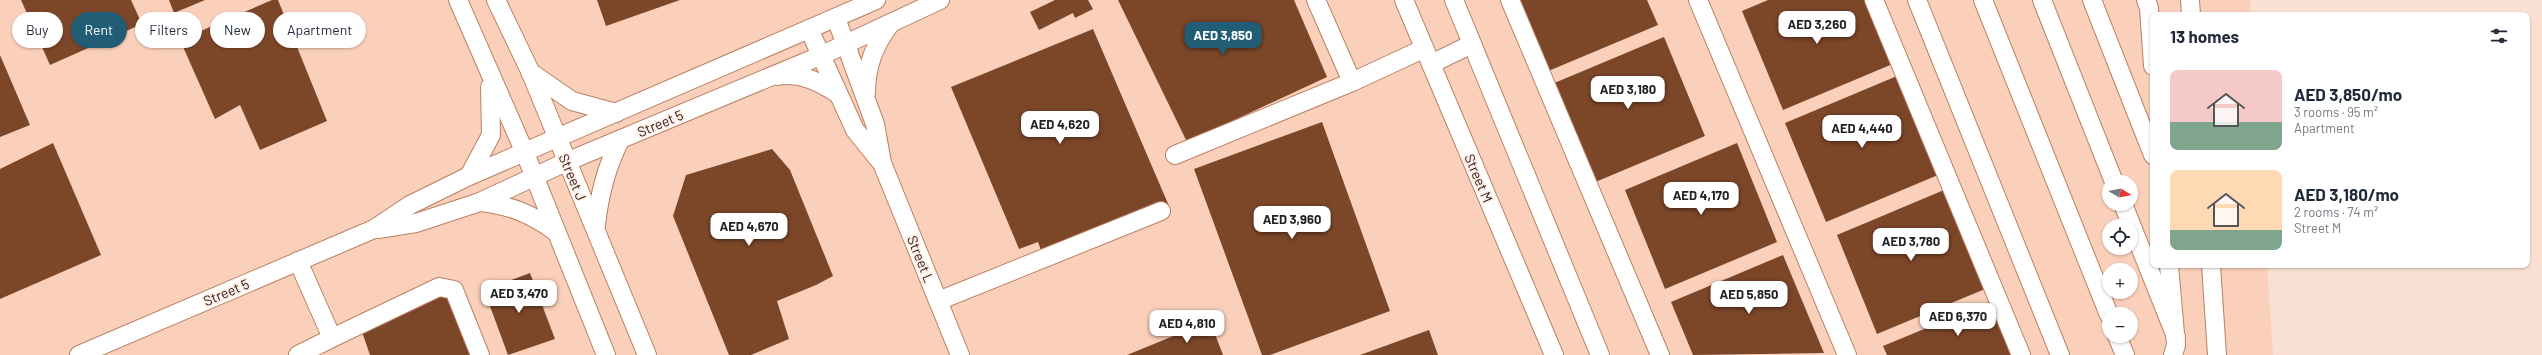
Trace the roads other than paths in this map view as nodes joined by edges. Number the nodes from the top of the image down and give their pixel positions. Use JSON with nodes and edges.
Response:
{"nodes":[{"id":1,"x":458,"y":0,"type":"edge"},
{"id":2,"x":496,"y":0,"type":"edge"},
{"id":3,"x":876,"y":0,"type":"edge"},
{"id":4,"x":940,"y":0,"type":"edge"},
{"id":5,"x":1316,"y":0,"type":"edge"},
{"id":6,"x":1404,"y":0,"type":"edge"},
{"id":7,"x":1454,"y":0,"type":"edge"},
{"id":8,"x":1510,"y":0,"type":"edge"},
{"id":9,"x":1698,"y":0,"type":"edge"},
{"id":10,"x":1874,"y":0,"type":"edge"},
{"id":11,"x":1917,"y":0,"type":"edge"},
{"id":12,"x":1983,"y":0,"type":"edge"},
{"id":13,"x":2042,"y":0,"type":"edge"},
{"id":14,"x":2092,"y":0,"type":"edge"},
{"id":15,"x":2146,"y":0,"type":"edge"},
{"id":16,"x":2190,"y":0,"type":"edge"},
{"id":17,"x":2191,"y":12,"type":"edge"},
{"id":18,"x":836,"y":18,"type":"junction"},
{"id":19,"x":892,"y":22,"type":"junction"},
{"id":20,"x":2150,"y":22,"type":"edge"},
{"id":21,"x":809,"y":29,"type":"junction"},
{"id":22,"x":1472,"y":44,"type":"junction"},
{"id":23,"x":845,"y":45,"type":"junction"},
{"id":24,"x":820,"y":56,"type":"junction"},
{"id":25,"x":1427,"y":56,"type":"junction"},
{"id":26,"x":530,"y":71,"type":"junction"},
{"id":27,"x":489,"y":74,"type":"junction"},
{"id":28,"x":764,"y":78,"type":"junction"},
{"id":29,"x":1352,"y":82,"type":"junction"},
{"id":30,"x":838,"y":94,"type":"junction"},
{"id":31,"x":866,"y":98,"type":"junction"},
{"id":32,"x":616,"y":113,"type":"junction"},
{"id":33,"x":557,"y":140,"type":"junction"},
{"id":34,"x":620,"y":140,"type":"junction"},
{"id":35,"x":2150,"y":147,"type":"edge"},
{"id":36,"x":525,"y":153,"type":"junction"},
{"id":37,"x":1176,"y":155,"type":"dead end"},
{"id":38,"x":566,"y":162,"type":"junction"},
{"id":39,"x":882,"y":163,"type":"junction"},
{"id":40,"x":2111,"y":175,"type":"edge"},
{"id":41,"x":469,"y":176,"type":"junction"},
{"id":42,"x":534,"y":177,"type":"junction"},
{"id":43,"x":480,"y":202,"type":"junction"},
{"id":44,"x":1161,"y":211,"type":"dead end"},
{"id":45,"x":2126,"y":211,"type":"edge"},
{"id":46,"x":596,"y":229,"type":"junction"},
{"id":47,"x":374,"y":230,"type":"junction"},
{"id":48,"x":557,"y":233,"type":"junction"},
{"id":49,"x":298,"y":261,"type":"junction"},
{"id":50,"x":2169,"y":268,"type":"edge"},
{"id":51,"x":2211,"y":268,"type":"edge"},
{"id":52,"x":938,"y":301,"type":"junction"},
{"id":53,"x":2106,"y":307,"type":"edge"},
{"id":54,"x":2176,"y":337,"type":"junction"},
{"id":55,"x":332,"y":338,"type":"junction"},
{"id":56,"x":2120,"y":343,"type":"edge"},
{"id":57,"x":79,"y":355,"type":"edge"},
{"id":58,"x":298,"y":355,"type":"edge"},
{"id":59,"x":480,"y":355,"type":"edge"},
{"id":60,"x":606,"y":355,"type":"edge"},
{"id":61,"x":647,"y":355,"type":"edge"},
{"id":62,"x":960,"y":355,"type":"edge"},
{"id":63,"x":1554,"y":355,"type":"edge"},
{"id":64,"x":1600,"y":355,"type":"edge"},
{"id":65,"x":1660,"y":355,"type":"edge"},
{"id":66,"x":1847,"y":355,"type":"edge"},
{"id":67,"x":2021,"y":355,"type":"edge"},
{"id":68,"x":2060,"y":355,"type":"edge"},
{"id":69,"x":2125,"y":355,"type":"edge"},
{"id":70,"x":2173,"y":355,"type":"edge"},
{"id":71,"x":2217,"y":355,"type":"edge"}],
"edges":[{"from":1,"to":27,"type":"street"},
{"from":2,"to":26,"type":"street","name":"Street J"},
{"from":3,"to":18,"type":"street","name":"Street 5"},
{"from":4,"to":19,"type":"street","name":"Street 5"},
{"from":5,"to":29,"type":"street"},
{"from":6,"to":25,"type":"street","name":"Street M"},
{"from":7,"to":22,"type":"street"},
{"from":8,"to":65,"type":"street"},
{"from":9,"to":66,"type":"street"},
{"from":10,"to":67,"type":"street"},
{"from":11,"to":68,"type":"street"},
{"from":12,"to":53,"type":"street"},
{"from":13,"to":40,"type":"street"},
{"from":14,"to":35,"type":"street"},
{"from":15,"to":20,"type":"street"},
{"from":16,"to":17,"type":"street"},
{"from":18,"to":21,"type":"street","name":"Street 5"},
{"from":18,"to":23,"type":"street","name":"Street L"},
{"from":19,"to":23,"type":"street","name":"Street 5"},
{"from":19,"to":31,"type":"street"},
{"from":21,"to":24,"type":"street","name":"Street L"},
{"from":21,"to":32,"type":"street","name":"Street 5"},
{"from":22,"to":25,"type":"street"},
{"from":22,"to":64,"type":"street"},
{"from":23,"to":24,"type":"street","name":"Street 5"},
{"from":23,"to":31,"type":"street","name":"Street L"},
{"from":24,"to":28,"type":"street","name":"Street 5"},
{"from":24,"to":30,"type":"street","name":"Street L"},
{"from":25,"to":29,"type":"street"},
{"from":25,"to":63,"type":"street","name":"Street M"},
{"from":26,"to":32,"type":"street"},
{"from":26,"to":33,"type":"street","name":"Street J"},
{"from":27,"to":36,"type":"street"},
{"from":27,"to":41,"type":"street"},
{"from":28,"to":30,"type":"street"},
{"from":28,"to":34,"type":"street","name":"Street 5"},
{"from":29,"to":37,"type":"street"},
{"from":30,"to":39,"type":"street","name":"Street L"},
{"from":31,"to":39,"type":"street","name":"Street L"},
{"from":32,"to":33,"type":"street","name":"Street 5"},
{"from":33,"to":36,"type":"street","name":"Street 5"},
{"from":33,"to":38,"type":"street","name":"Street J"},
{"from":34,"to":38,"type":"street","name":"Street 5"},
{"from":34,"to":46,"type":"street"},
{"from":36,"to":41,"type":"street","name":"Street 5"},
{"from":36,"to":42,"type":"street"},
{"from":38,"to":42,"type":"street","name":"Street 5"},
{"from":38,"to":46,"type":"street","name":"Street J"},
{"from":39,"to":52,"type":"street","name":"Street L"},
{"from":41,"to":47,"type":"street","name":"Street 5"},
{"from":42,"to":43,"type":"street","name":"Street 5"},
{"from":42,"to":48,"type":"street"},
{"from":43,"to":47,"type":"street","name":"Street 5"},
{"from":43,"to":48,"type":"street"},
{"from":44,"to":52,"type":"street"},
{"from":45,"to":54,"type":"street"},
{"from":46,"to":61,"type":"street","name":"Street J"},
{"from":47,"to":49,"type":"street","name":"Street 5"},
{"from":48,"to":60,"type":"street"},
{"from":49,"to":55,"type":"street"},
{"from":49,"to":57,"type":"street","name":"Street 5"},
{"from":50,"to":54,"type":"street"},
{"from":51,"to":71,"type":"street"},
{"from":52,"to":62,"type":"street","name":"Street L"},
{"from":54,"to":70,"type":"street"},
{"from":55,"to":58,"type":"street"},
{"from":55,"to":59,"type":"street"},
{"from":56,"to":69,"type":"street"}]}
